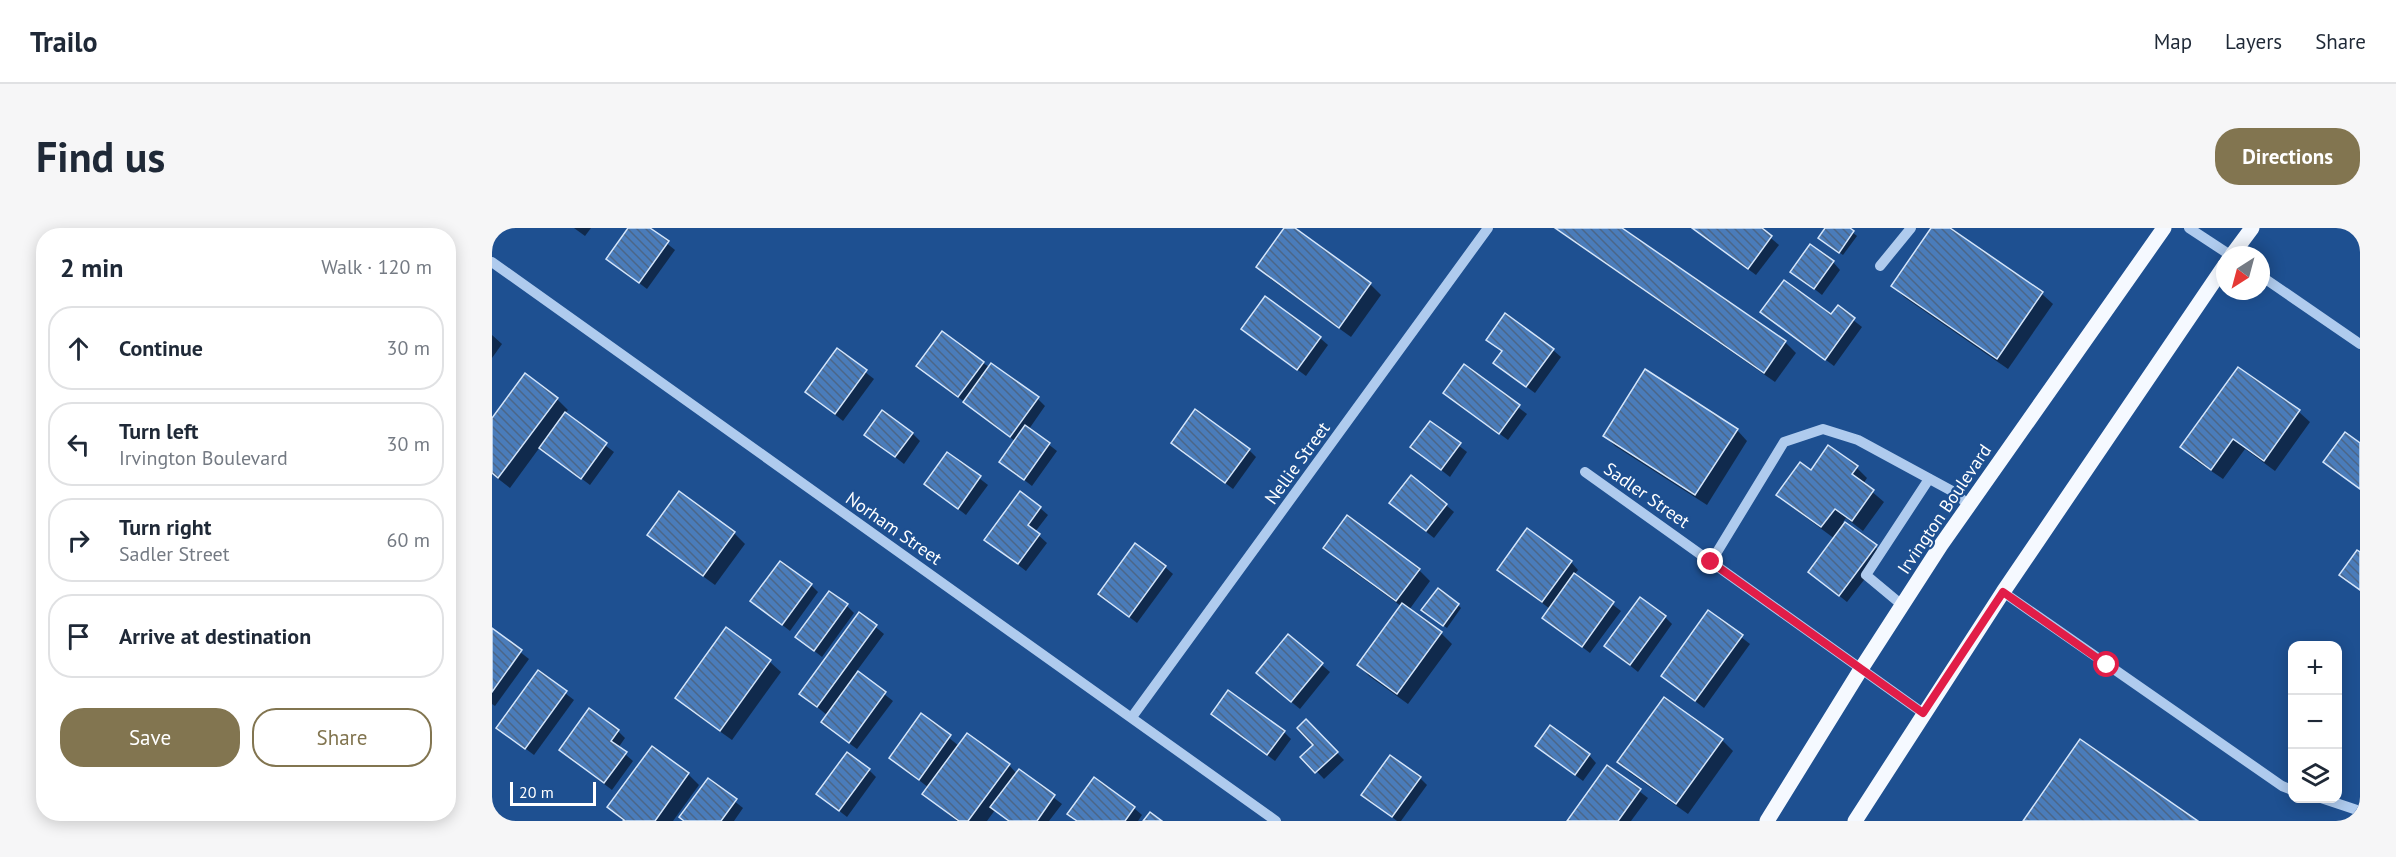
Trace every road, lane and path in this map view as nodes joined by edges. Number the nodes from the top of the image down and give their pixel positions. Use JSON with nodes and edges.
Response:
{"nodes":[{"id":1,"x":1488,"y":228,"type":"edge"},
{"id":2,"x":1911,"y":228,"type":"edge"},
{"id":3,"x":2164,"y":228,"type":"edge"},
{"id":4,"x":2189,"y":228,"type":"edge"},
{"id":5,"x":2252,"y":228,"type":"edge"},
{"id":6,"x":2217,"y":246,"type":"edge"},
{"id":7,"x":2238,"y":246,"type":"edge"},
{"id":8,"x":492,"y":262,"type":"edge"},
{"id":9,"x":1880,"y":266,"type":"dead end"},
{"id":10,"x":2216,"y":278,"type":"edge"},
{"id":11,"x":2270,"y":282,"type":"edge"},
{"id":12,"x":2360,"y":344,"type":"edge"},
{"id":13,"x":1585,"y":472,"type":"dead end"},
{"id":14,"x":1929,"y":479,"type":"junction"},
{"id":15,"x":1969,"y":505,"type":"junction"},
{"id":16,"x":1711,"y":562,"type":"junction"},
{"id":17,"x":2003,"y":592,"type":"junction"},
{"id":18,"x":1902,"y":605,"type":"junction"},
{"id":19,"x":1861,"y":669,"type":"junction"},
{"id":20,"x":1923,"y":713,"type":"junction"},
{"id":21,"x":1132,"y":717,"type":"junction"},
{"id":22,"x":2288,"y":788,"type":"edge"},
{"id":23,"x":2336,"y":803,"type":"edge"},
{"id":24,"x":2360,"y":811,"type":"edge"},
{"id":25,"x":1276,"y":821,"type":"edge"},
{"id":26,"x":1767,"y":821,"type":"edge"},
{"id":27,"x":1855,"y":821,"type":"edge"}],
"edges":[{"from":1,"to":21,"type":"street","name":"Nellie Street"},
{"from":2,"to":9,"type":"street"},
{"from":3,"to":15,"type":"main road","name":"Irvington Boulevard"},
{"from":4,"to":6,"type":"street"},
{"from":5,"to":7,"type":"main road"},
{"from":8,"to":21,"type":"street","name":"Norham Street"},
{"from":10,"to":17,"type":"main road"},
{"from":11,"to":12,"type":"street"},
{"from":13,"to":16,"type":"street","name":"Sadler Street"},
{"from":14,"to":15,"type":"street"},
{"from":14,"to":16,"type":"street"},
{"from":14,"to":18,"type":"street"},
{"from":15,"to":18,"type":"main road","name":"Irvington Boulevard"},
{"from":16,"to":19,"type":"street","name":"Sadler Street"},
{"from":17,"to":20,"type":"main road"},
{"from":17,"to":22,"type":"street"},
{"from":18,"to":19,"type":"main road","name":"Irvington Boulevard"},
{"from":19,"to":20,"type":"street","name":"Sadler Street"},
{"from":19,"to":26,"type":"main road","name":"Irvington Boulevard"},
{"from":20,"to":27,"type":"main road"},
{"from":21,"to":25,"type":"street","name":"Norham Street"},
{"from":23,"to":24,"type":"street"}]}
